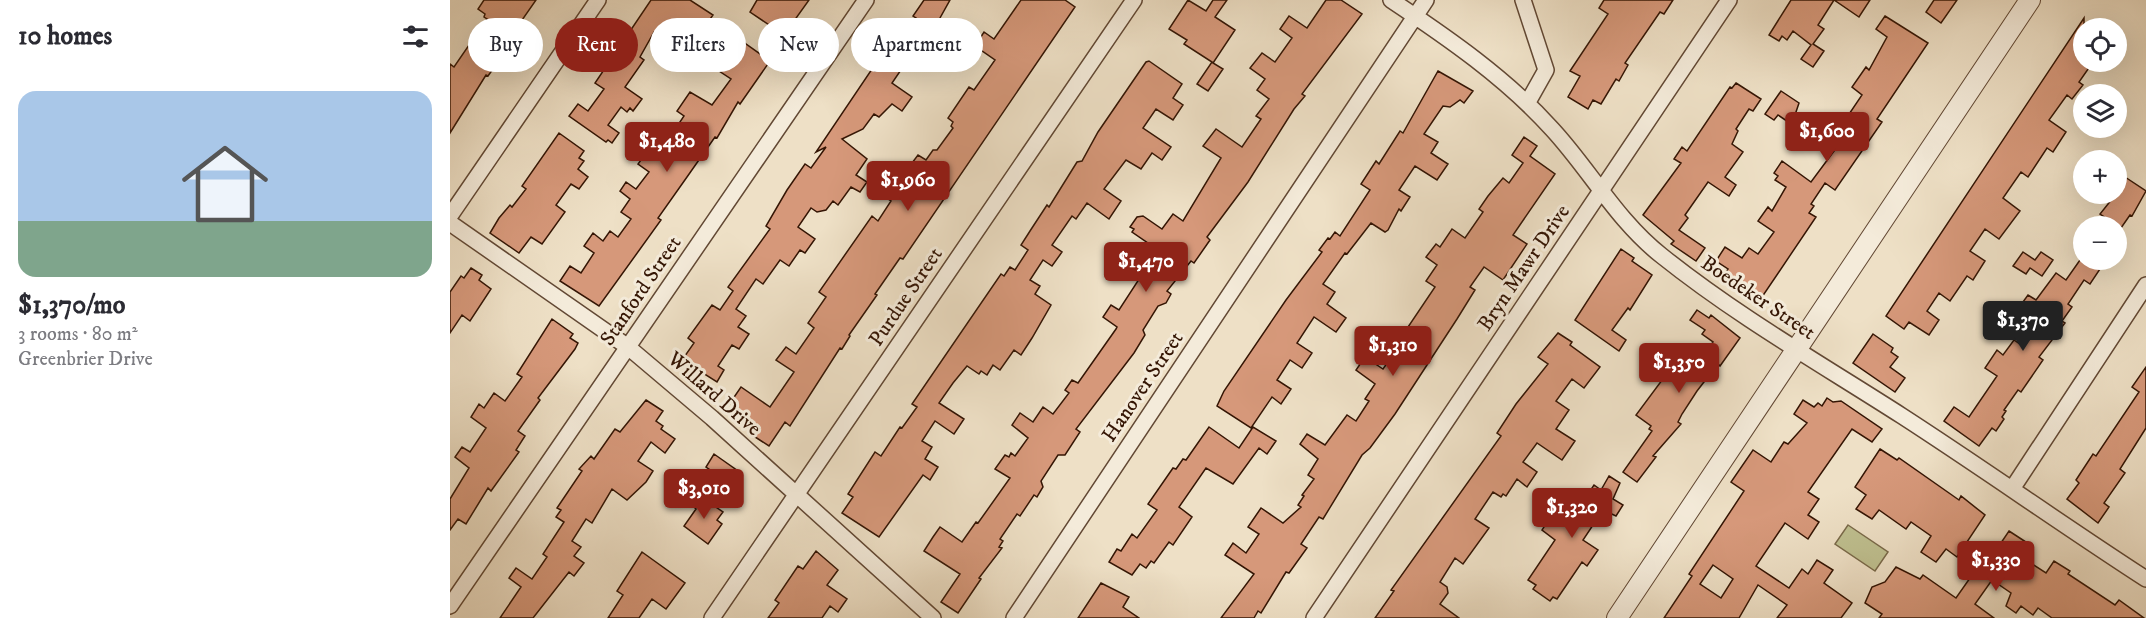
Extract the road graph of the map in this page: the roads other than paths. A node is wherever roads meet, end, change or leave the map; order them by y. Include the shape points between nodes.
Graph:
1 (598, 0) edge
2 (866, 0) edge
3 (1134, 0) edge
4 (1391, 0) edge
5 (1426, 0) edge
6 (1523, 0) edge
7 (1729, 0) edge
8 (2030, 0) edge
9 (1416, 16) junction
10 (1528, 102) junction
11 (1601, 191) junction
12 (450, 216) edge
13 (450, 223) edge
14 (2146, 285) edge
15 (628, 347) junction
16 (1797, 350) junction
17 (2012, 489) junction
18 (796, 495) junction
19 (2146, 579) edge
20 (450, 606) edge
21 (712, 618) edge
22 (933, 618) edge
23 (1014, 618) edge
24 (1314, 618) edge
25 (1617, 618) edge

1 - 12 street
2 - 15 street, Stanford Street
3 - 18 street, Purdue Street
4 - 9 street, Boedeker Street
5 - 9 street, Hanover Street
6 - 10 street via 1546,70
7 - 11 street, Bryn Mawr Drive
8 - 16 street
9 - 10 street, Boedeker Street
9 - 23 street, Hanover Street
10 - 11 street, Boedeker Street
11 - 16 street, Boedeker Street via 1660,255
11 - 24 street, Bryn Mawr Drive
13 - 15 street, Willard Drive
14 - 17 street
15 - 18 street, Willard Drive
15 - 20 street, Stanford Street
16 - 17 street, Boedeker Street
16 - 25 street
17 - 19 street, Boedeker Street
18 - 21 street, Purdue Street
18 - 22 street, Willard Drive

